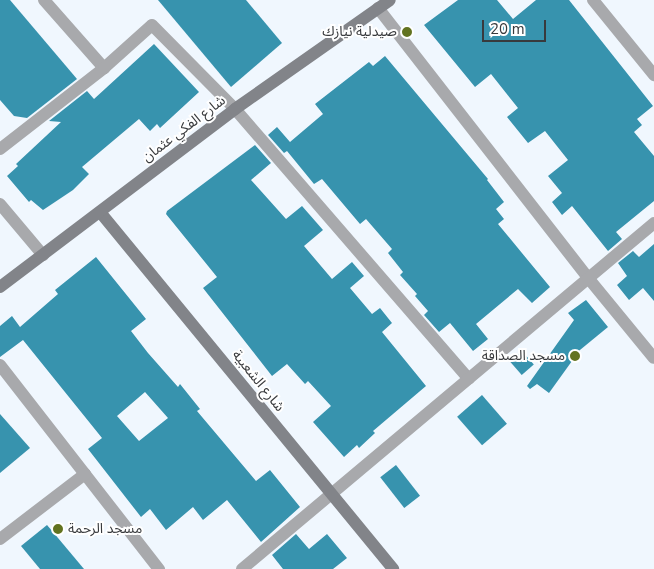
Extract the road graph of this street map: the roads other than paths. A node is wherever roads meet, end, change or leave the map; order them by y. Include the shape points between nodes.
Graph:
1 (44, 0) edge
2 (390, 0) edge
3 (593, 0) edge
4 (378, 8) junction
5 (104, 68) junction
6 (654, 75) edge
7 (235, 109) junction
8 (0, 149) edge
9 (0, 204) edge
10 (100, 212) junction
11 (654, 223) edge
12 (43, 255) junction
13 (589, 279) junction
14 (0, 288) edge
15 (654, 358) edge
16 (0, 365) edge
17 (469, 379) junction
18 (85, 474) junction
19 (331, 494) junction
20 (0, 539) edge
21 (159, 569) edge
22 (242, 569) edge
23 (393, 569) edge

1 - 5 street
2 - 4 street, شارع الفكي عثمان
3 - 6 street
4 - 7 street, شارع الفكي عثمان
4 - 13 street
5 - 7 street via 152,25
5 - 8 street
7 - 10 street, شارع الفكي عثمان
7 - 17 street
9 - 12 street
10 - 12 street, شارع الفكي عثمان
10 - 19 street, شارع الشعبية
11 - 13 street
12 - 14 street, شارع الفكي عثمان
13 - 15 street
13 - 17 street
16 - 18 street
17 - 19 street
18 - 20 street
18 - 21 street
19 - 22 street
19 - 23 street, شارع الشعبية

